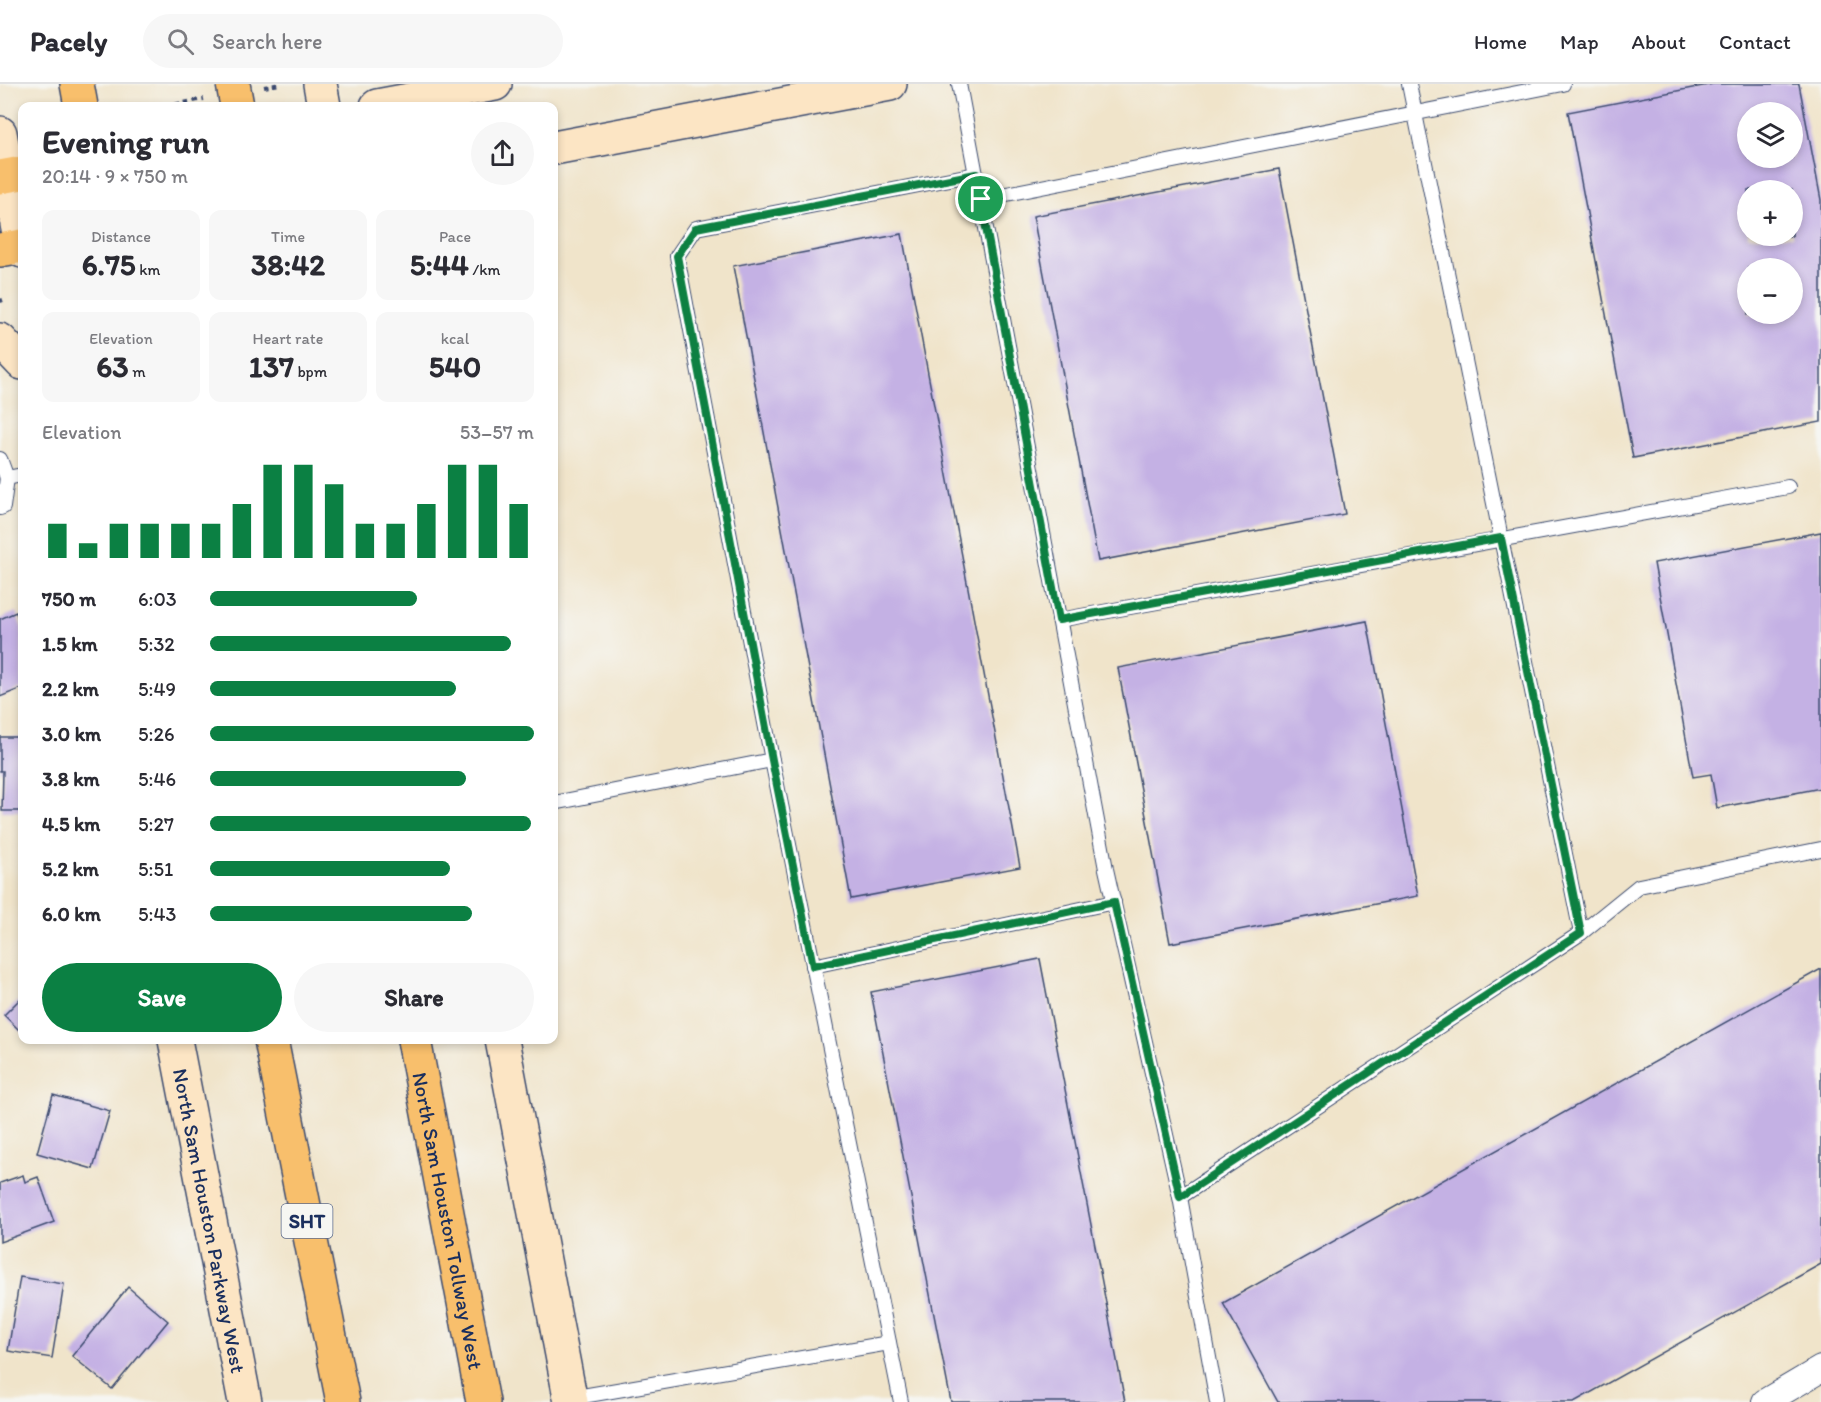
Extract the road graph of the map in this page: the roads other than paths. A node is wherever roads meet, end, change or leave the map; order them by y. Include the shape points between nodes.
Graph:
1 (77, 84) edge
2 (233, 84) edge
3 (320, 84) edge
4 (495, 84) edge
5 (890, 84) edge
6 (959, 84) edge
7 (1409, 84) edge
8 (1563, 84) edge
9 (80, 102) edge
10 (236, 102) edge
11 (323, 102) edge
12 (398, 102) edge
13 (1414, 112) junction
14 (0, 133) edge
15 (558, 147) edge
16 (976, 174) junction
17 (10, 175) edge
18 (981, 199) junction
19 (17, 248) edge
20 (0, 340) edge
21 (18, 359) edge
22 (0, 459) edge
23 (18, 476) edge
24 (7, 478) junction
25 (1788, 487) dead end
26 (0, 508) edge
27 (1501, 538) junction
28 (1059, 620) junction
29 (772, 760) junction
30 (558, 802) edge
31 (1821, 849) edge
32 (1114, 902) junction
33 (1581, 933) junction
34 (813, 966) junction
35 (176, 1044) edge
36 (272, 1044) edge
37 (415, 1044) edge
38 (503, 1044) edge
39 (1180, 1197) junction
40 (889, 1343) junction
41 (1821, 1370) edge
42 (571, 1400) edge
43 (245, 1402) edge
44 (343, 1402) edge
45 (483, 1402) edge
46 (901, 1402) edge
47 (1217, 1402) edge
48 (1765, 1402) edge

1 - 9 highway
2 - 10 highway, bridge
3 - 11 main road
4 - 12 main road
5 - 15 main road
6 - 16 lane
7 - 13 lane
8 - 13 lane
13 - 18 lane
13 - 27 lane
14 - 17 main road
16 - 18 lane
16 - 29 lane via 696,228 677,256
17 - 19 main road
18 - 28 lane
20 - 21 main road
22 - 24 lane
23 - 24 lane
24 - 26 lane
25 - 27 lane
27 - 28 lane
27 - 33 lane
28 - 32 lane
29 - 30 lane
29 - 34 lane
31 - 33 lane via 1639,886
32 - 34 lane
32 - 39 lane
33 - 39 lane
34 - 40 lane
35 - 43 main road, North Sam Houston Parkway West
36 - 44 highway, SHT
37 - 45 highway, North Sam Houston Tollway West
38 - 42 main road
39 - 47 lane
40 - 42 lane
40 - 46 lane
41 - 48 street

